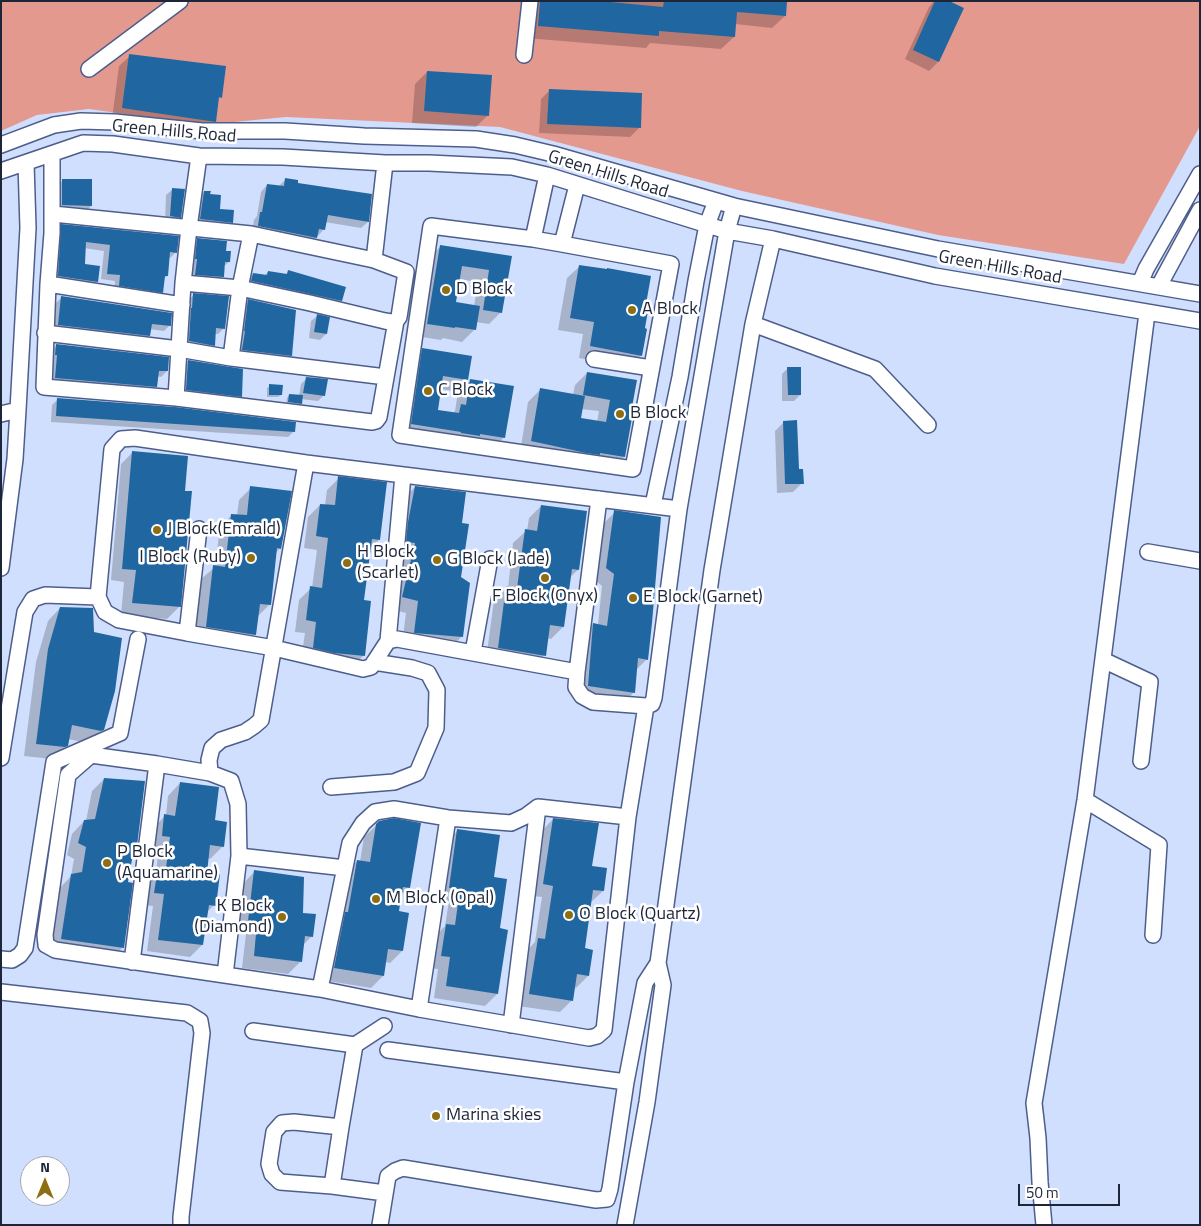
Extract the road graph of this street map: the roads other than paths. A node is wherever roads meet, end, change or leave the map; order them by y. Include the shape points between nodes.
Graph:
1 (180, 1) edge
2 (530, 1) edge
3 (524, 55) dead end
4 (89, 69) dead end
5 (1, 145) edge
6 (52, 154) junction
7 (199, 156) junction
8 (26, 162) junction
9 (385, 163) junction
10 (1, 171) edge
11 (1200, 174) edge
12 (547, 175) junction
13 (577, 185) junction
14 (716, 201) junction
15 (734, 206) junction
16 (1200, 210) edge
17 (53, 214) junction
18 (707, 225) junction
19 (189, 228) junction
20 (727, 231) junction
21 (251, 234) junction
22 (533, 239) junction
23 (773, 239) junction
24 (562, 244) junction
25 (374, 260) junction
26 (183, 283) junction
27 (1140, 283) junction
28 (48, 284) junction
29 (1159, 286) junction
30 (240, 288) junction
31 (1200, 294) edge
32 (182, 305) junction
33 (1147, 313) junction
34 (396, 320) junction
35 (1200, 321) edge
36 (753, 324) junction
37 (45, 333) junction
38 (179, 350) junction
39 (231, 358) junction
40 (594, 360) dead end
41 (651, 368) junction
42 (386, 376) junction
43 (680, 377) junction
44 (702, 380) junction
45 (176, 398) junction
46 (18, 410) junction
47 (1, 414) edge
48 (928, 425) dead end
49 (306, 463) junction
50 (402, 475) junction
51 (599, 499) junction
52 (653, 505) junction
53 (679, 509) junction
54 (199, 529) dead end
55 (1148, 552) dead end
56 (490, 559) dead end
57 (1200, 561) edge
58 (1, 568) edge
59 (98, 597) junction
60 (187, 633) junction
61 (138, 639) dead end
62 (388, 641) junction
63 (274, 648) junction
64 (473, 652) junction
65 (1103, 660) junction
66 (374, 662) junction
67 (577, 672) junction
68 (646, 706) junction
69 (1, 758) edge
70 (1141, 761) dead end
71 (156, 764) junction
72 (210, 773) junction
73 (331, 788) dead end
74 (1085, 800) junction
75 (538, 807) junction
76 (628, 817) junction
77 (448, 818) junction
78 (239, 856) junction
79 (345, 868) junction
80 (1153, 935) dead end
81 (1, 959) edge
82 (132, 962) junction
83 (658, 963) junction
84 (225, 975) junction
85 (320, 989) junction
86 (1, 992) edge
87 (419, 1008) junction
88 (511, 1025) junction
89 (384, 1026) dead end
90 (253, 1031) dead end
91 (355, 1045) junction
92 (388, 1050) dead end
93 (626, 1082) junction
94 (341, 1127) junction
95 (332, 1186) junction
96 (386, 1193) junction
97 (181, 1225) edge
98 (380, 1225) edge
99 (625, 1225) edge
100 (1044, 1225) edge

1 - 4 street
2 - 3 street
5 - 14 street, Green Hills Road via 54,125 81,121 202,131 476,139 553,154
6 - 7 street, Green Hills Road via 83,143
6 - 8 street, Green Hills Road
6 - 17 street
7 - 9 street, Green Hills Road
7 - 19 street
8 - 10 street, Green Hills Road
8 - 46 street via 28,228
9 - 12 street, Green Hills Road via 504,166
9 - 25 street
11 - 27 street
12 - 13 street, Green Hills Road
12 - 22 street
13 - 18 street, Green Hills Road
13 - 24 street
14 - 15 street, Green Hills Road
14 - 18 street
15 - 20 street
15 - 27 street, Green Hills Road via 938,249
16 - 29 street
17 - 19 street
17 - 28 street
18 - 20 street, Green Hills Road
18 - 43 street
19 - 21 street
19 - 26 street
20 - 23 street, Green Hills Road
20 - 44 street
21 - 25 street
21 - 30 street
22 - 24 street
22 - 41 street via 431,226 400,435 633,469
23 - 33 street, Green Hills Road via 935,276
23 - 36 street
24 - 41 street via 671,264
25 - 34 street via 406,272
26 - 30 street
26 - 32 street
27 - 29 street, Green Hills Road
28 - 32 street
28 - 37 street
29 - 31 street, Green Hills Road
30 - 34 street via 385,321
30 - 39 street
32 - 38 street
33 - 35 street, Green Hills Road
33 - 65 street
34 - 42 street
36 - 48 street via 875,370
36 - 83 street via 712,570
37 - 38 street
37 - 45 street via 44,387
38 - 39 street
38 - 45 street
39 - 42 street
40 - 41 street
42 - 45 street via 379,417 372,422
43 - 44 street
43 - 52 street
44 - 53 street
46 - 47 street
46 - 58 street
49 - 50 street
49 - 59 street via 135,438 121,439 112,449
49 - 63 street
50 - 51 street
50 - 62 street
51 - 52 street
51 - 67 street
52 - 53 street
53 - 68 street via 654,698 652,704
54 - 60 street
55 - 57 street
56 - 64 street
59 - 60 street via 105,612 119,620
59 - 69 street via 45,595 33,599 25,612
60 - 63 street
61 - 81 street via 120,733 54,762 25,948 12,960
62 - 64 street via 397,639
62 - 66 street
63 - 66 street via 363,669 371,667
63 - 72 street via 260,720 245,732 221,740 212,748 208,760
64 - 67 street
65 - 70 street via 1150,682
65 - 74 street
66 - 73 street via 428,673 437,690 436,728 416,773 394,782
67 - 68 street via 576,687 582,696 593,702
68 - 76 street
71 - 72 street
71 - 82 street
71 - 82 street via 91,755 68,775 45,935 46,946 55,950
72 - 78 street via 231,781 238,804
74 - 80 street via 1159,845
74 - 100 street via 1034,1103
75 - 76 street
75 - 77 street via 511,823
75 - 88 street
76 - 88 street via 604,1030 589,1038
77 - 79 street via 394,809 375,812 363,822 350,843
77 - 87 street
78 - 79 street
78 - 84 street
79 - 85 street
82 - 84 street
83 - 93 street via 646,983
83 - 99 street via 663,985
84 - 85 street
85 - 87 street
86 - 97 street via 187,1013 200,1021 202,1033
87 - 88 street
89 - 91 street
90 - 91 street
91 - 94 street
92 - 93 street
93 - 96 street via 607,1199 596,1200 403,1168 388,1176
94 - 95 street
94 - 95 street via 294,1122 282,1124 274,1132 271,1151 272,1174 280,1182
95 - 96 street
96 - 98 street

